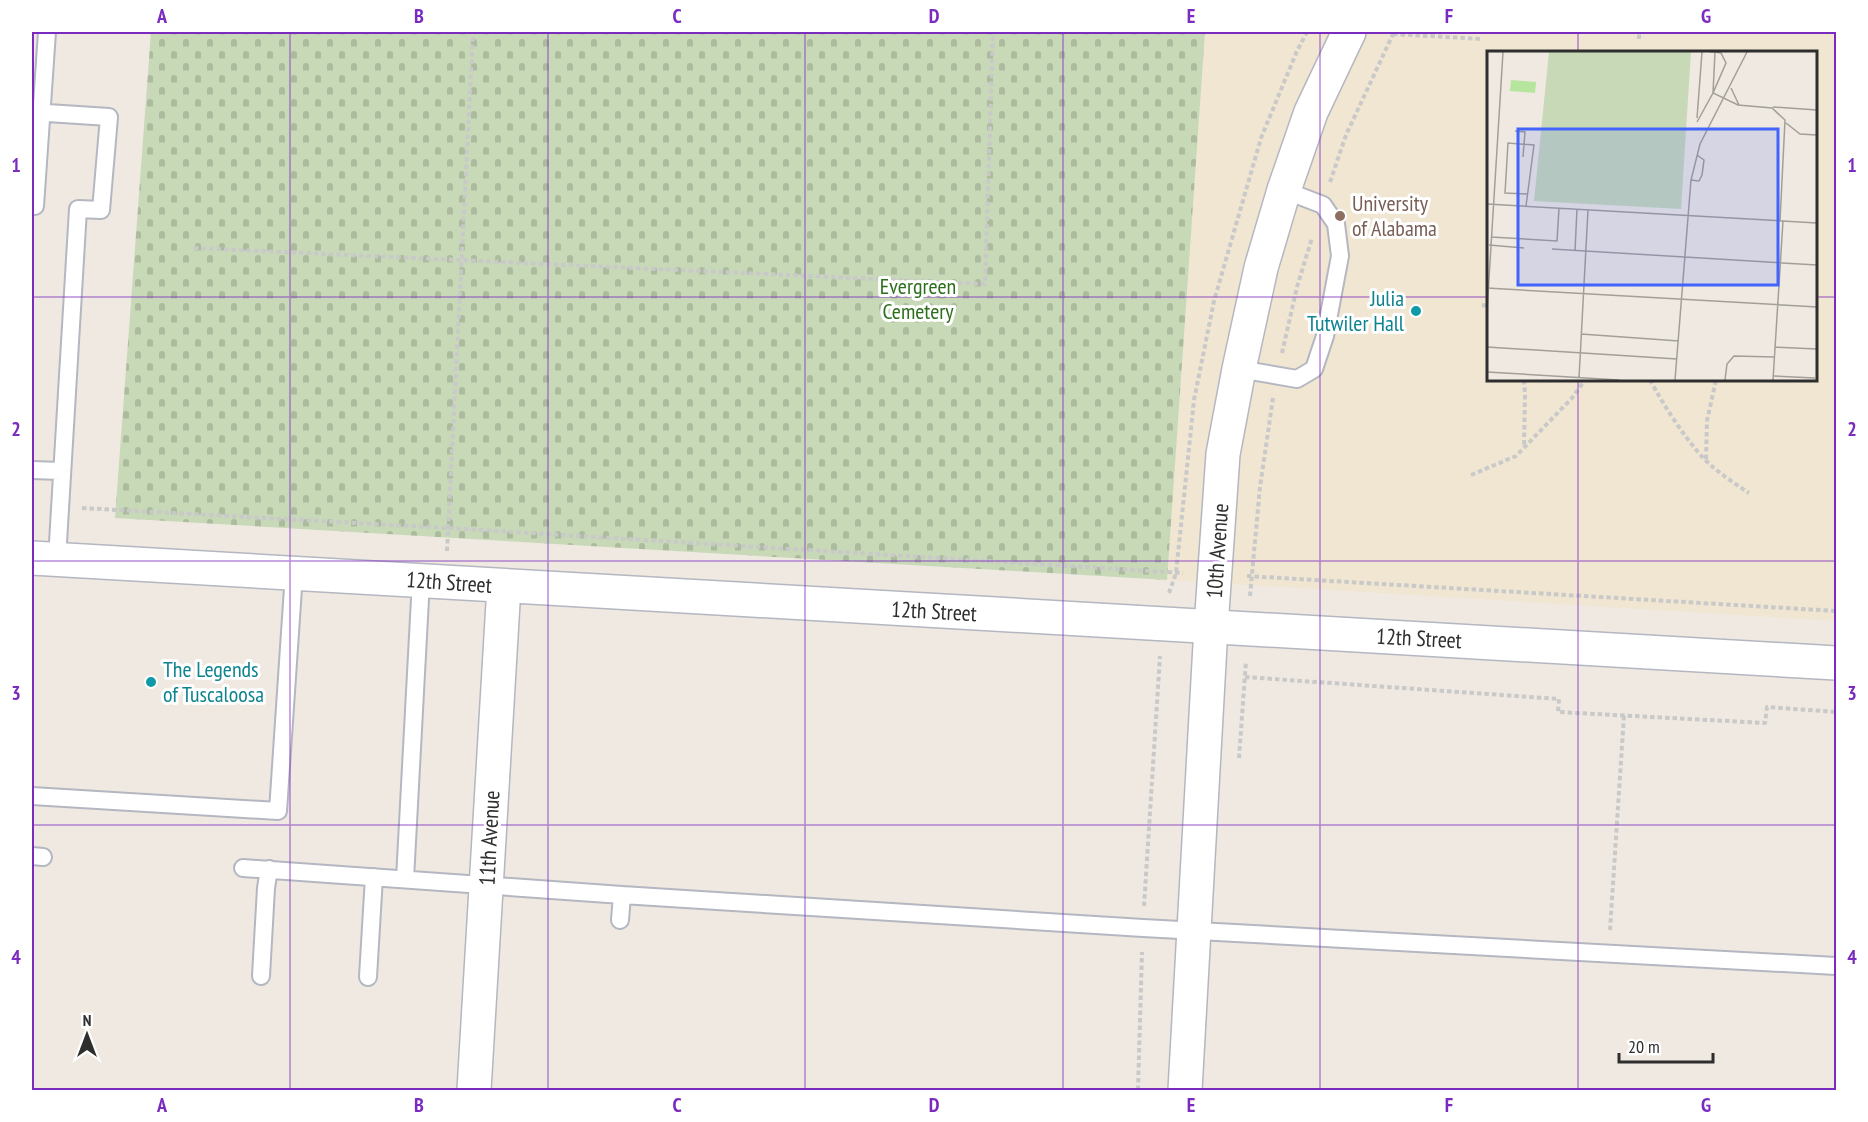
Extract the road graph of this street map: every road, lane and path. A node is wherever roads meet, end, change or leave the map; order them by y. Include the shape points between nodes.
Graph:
1 (47, 32) edge
2 (473, 32) edge
3 (993, 32) edge
4 (1349, 32) edge
5 (1639, 32) edge
6 (1393, 33) edge
7 (1438, 34) edge
8 (1482, 39) dead end
9 (1639, 39) dead end
10 (36, 113) edge
11 (1284, 190) junction
12 (1323, 205) junction
13 (35, 206) dead end
14 (194, 248) dead end
15 (461, 261) junction
16 (1482, 305) dead end
17 (1487, 306) edge
18 (1239, 369) junction
19 (1277, 376) junction
20 (1524, 381) edge
21 (1584, 381) edge
22 (1651, 381) edge
23 (1716, 381) edge
24 (1524, 447) junction
25 (1706, 459) junction
26 (32, 470) edge
27 (61, 471) junction
28 (1471, 475) dead end
29 (1749, 493) dead end
30 (59, 507) junction
31 (448, 528) junction
32 (44, 559) edge
33 (294, 573) junction
34 (1215, 575) junction
35 (1253, 576) junction
36 (434, 581) junction
37 (1172, 584) dead end
38 (504, 586) junction
39 (1836, 611) edge
40 (1161, 624) junction
41 (1211, 627) junction
42 (1248, 628) junction
43 (1836, 663) edge
44 (1245, 677) junction
45 (1836, 712) edge
46 (1623, 715) junction
47 (1239, 758) dead end
48 (32, 796) edge
49 (243, 868) dead end
50 (269, 869) junction
51 (374, 877) junction
52 (405, 879) junction
53 (486, 885) junction
54 (622, 895) junction
55 (620, 920) dead end
56 (1143, 928) junction
57 (1194, 930) junction
58 (1609, 954) junction
59 (1836, 966) edge
60 (261, 976) dead end
61 (368, 977) dead end
62 (474, 1090) edge
63 (1138, 1090) edge
64 (1185, 1090) edge

1 - 10 lane
2 - 15 path
3 - 15 path via 985,284
4 - 11 street, 10th Avenue via 1311,112
5 - 9 path
6 - 7 path
6 - 12 path via 1346,135
7 - 8 path
10 - 13 lane
10 - 27 lane via 109,117 101,210 78,209
11 - 12 lane
11 - 18 street, 10th Avenue
12 - 19 path via 1296,287
12 - 19 lane via 1336,224 1340,256 1325,336 1314,369 1297,379
14 - 15 path
15 - 31 path
16 - 17 path
18 - 19 lane
18 - 34 street, 10th Avenue via 1223,454
19 - 35 path via 1260,487
20 - 24 path
21 - 24 path
22 - 25 path
23 - 25 path via 1707,421
24 - 28 path via 1516,456
25 - 29 path
26 - 27 lane
27 - 30 lane
30 - 31 path
30 - 32 lane
31 - 34 path
31 - 36 path
32 - 33 street, 12th Street
33 - 36 street, 12th Street
33 - 48 lane via 278,811
34 - 35 path
34 - 41 street, 10th Avenue
35 - 39 path
35 - 42 path
36 - 38 street, 12th Street
36 - 52 lane
37 - 40 path
38 - 40 street, 12th Street
38 - 53 street, 11th Avenue
40 - 41 street, 12th Street
40 - 56 path
41 - 42 street, 12th Street
41 - 57 street, 10th Avenue
42 - 43 street, 12th Street
42 - 44 path
44 - 46 path via 1559,699 1558,712
44 - 47 path
45 - 46 path via 1767,707 1765,723
46 - 58 path
49 - 50 lane
50 - 51 lane
50 - 60 lane
51 - 52 lane
51 - 61 lane
52 - 53 lane
53 - 54 lane
53 - 62 street, 11th Avenue
54 - 55 lane
54 - 56 lane
56 - 57 lane
56 - 63 path
57 - 58 lane
57 - 64 street, 10th Avenue
58 - 59 lane

